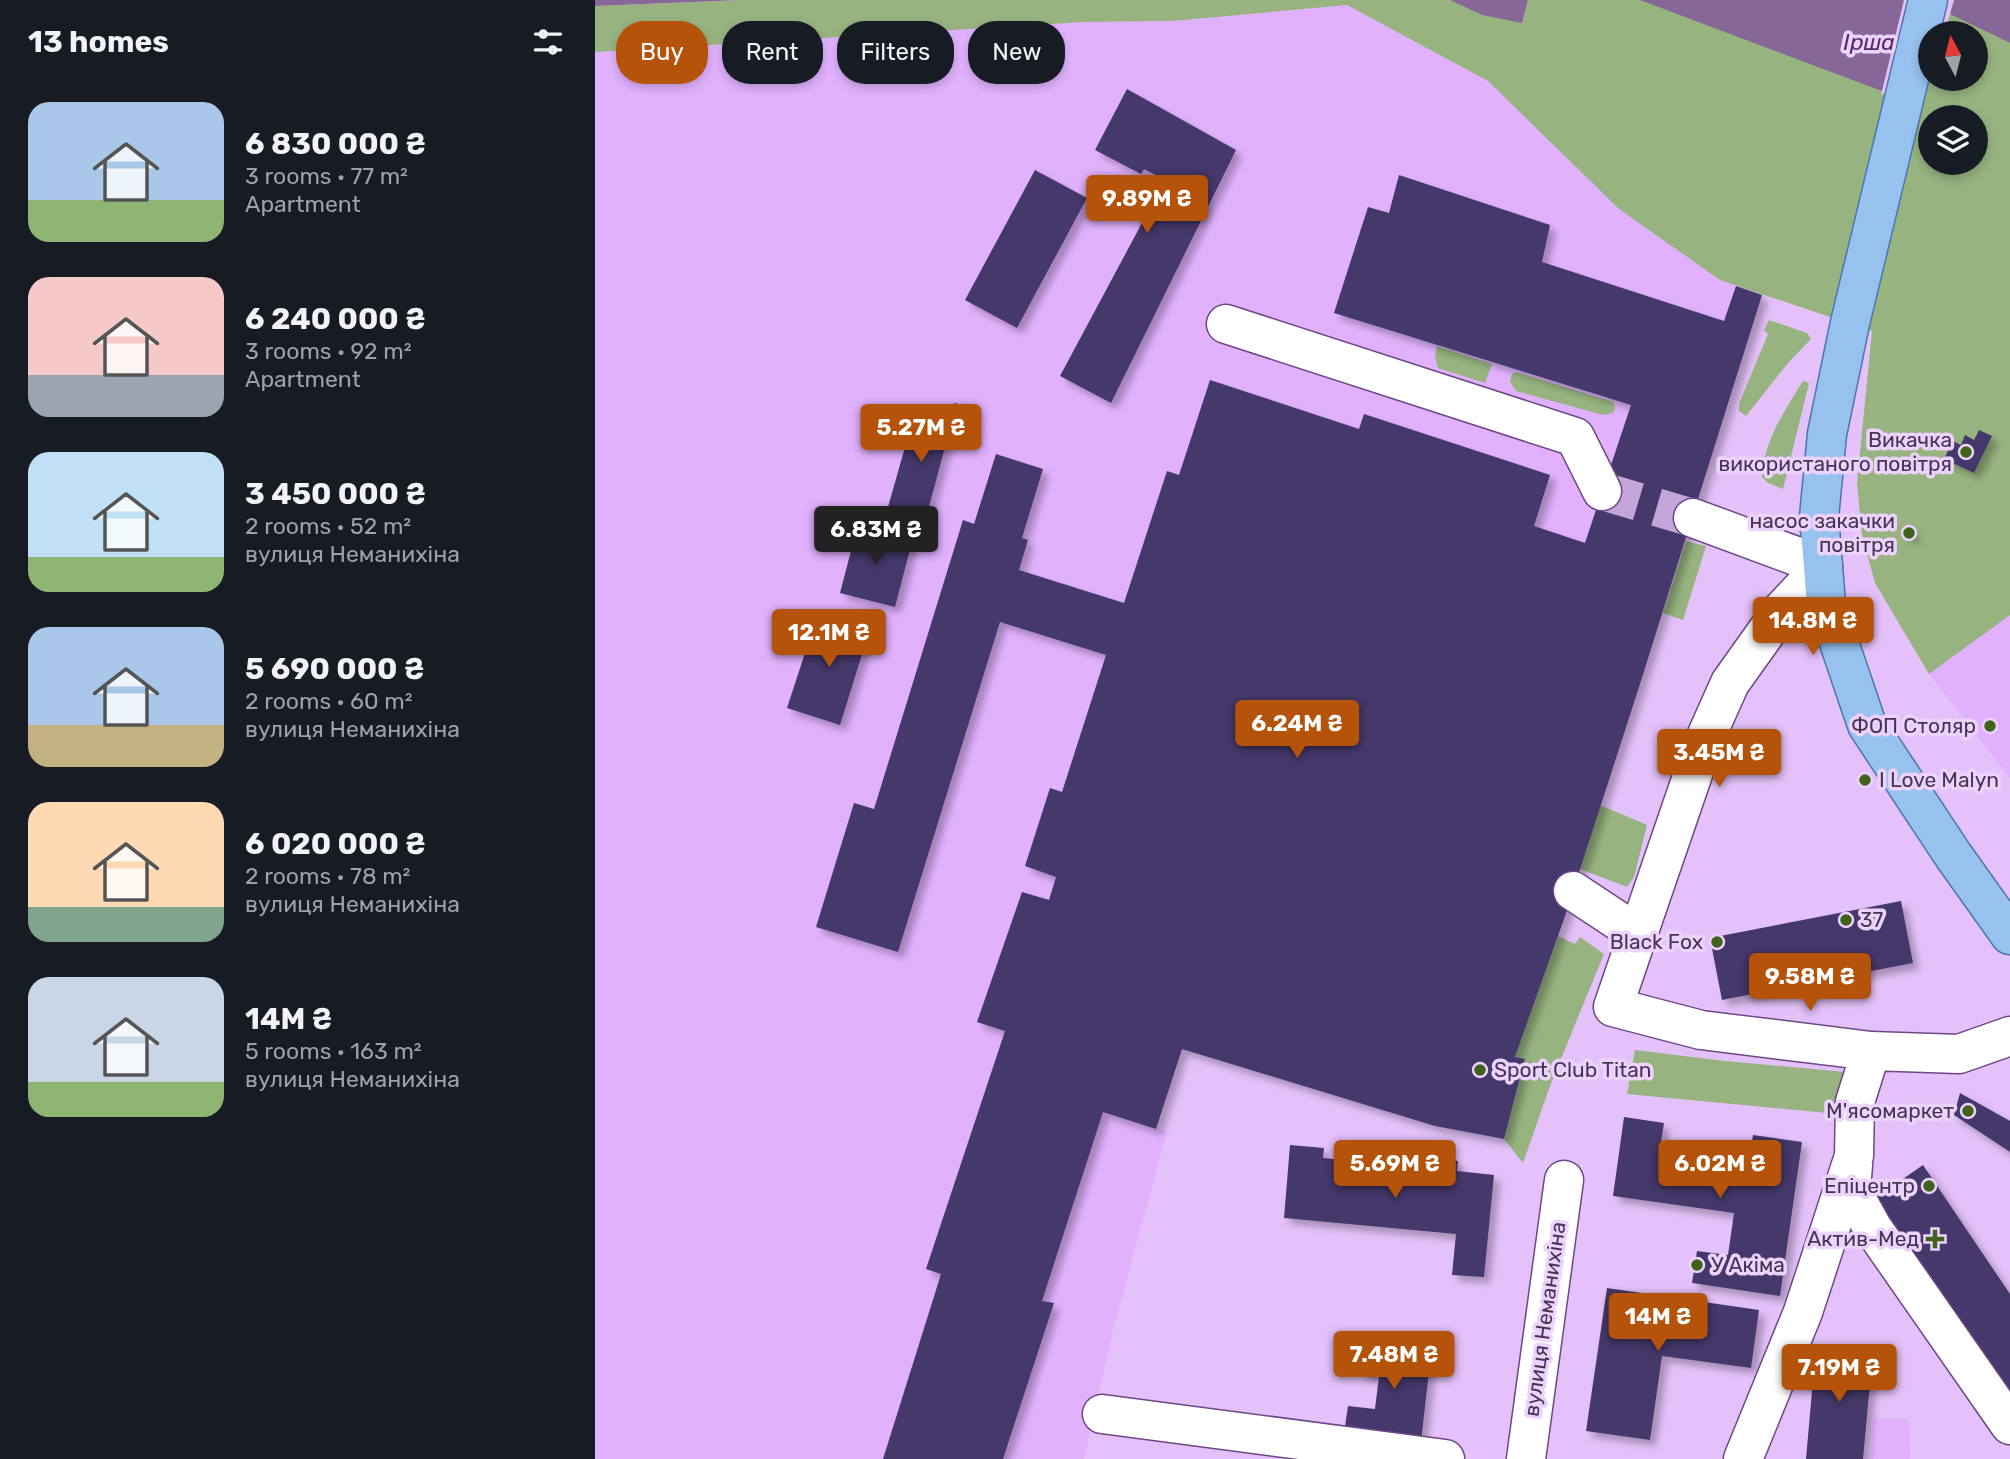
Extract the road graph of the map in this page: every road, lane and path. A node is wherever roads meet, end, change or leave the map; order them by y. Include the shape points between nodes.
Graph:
1 (1928, 0) edge
2 (1226, 324) dead end
3 (1602, 491) dead end
4 (1693, 518) tunnel mouth
5 (1823, 566) junction
6 (1573, 891) dead end
7 (1638, 934) junction
8 (2010, 935) edge
9 (1664, 990) dead end
10 (1613, 1007) junction
11 (2010, 1036) edge
12 (1871, 1051) junction
13 (1854, 1156) junction
14 (1563, 1180) dead end
15 (1103, 1414) dead end
16 (2010, 1425) edge
17 (1445, 1459) edge
18 (1526, 1459) edge
19 (1743, 1459) edge

1 - 5 main road via 1827,434 1819,517
2 - 3 street via 1575,438
4 - 5 street
5 - 7 street via 1782,610 1730,683 1705,739
5 - 8 main road via 1826,604 1867,725
6 - 7 street
7 - 10 street
9 - 10 street
10 - 12 street via 1701,1030
11 - 12 street via 1959,1054
12 - 13 street via 1855,1102
13 - 16 street via 1851,1189 1872,1227
13 - 19 street via 1803,1312
14 - 18 street, вулиця Неманихіна
15 - 17 street

